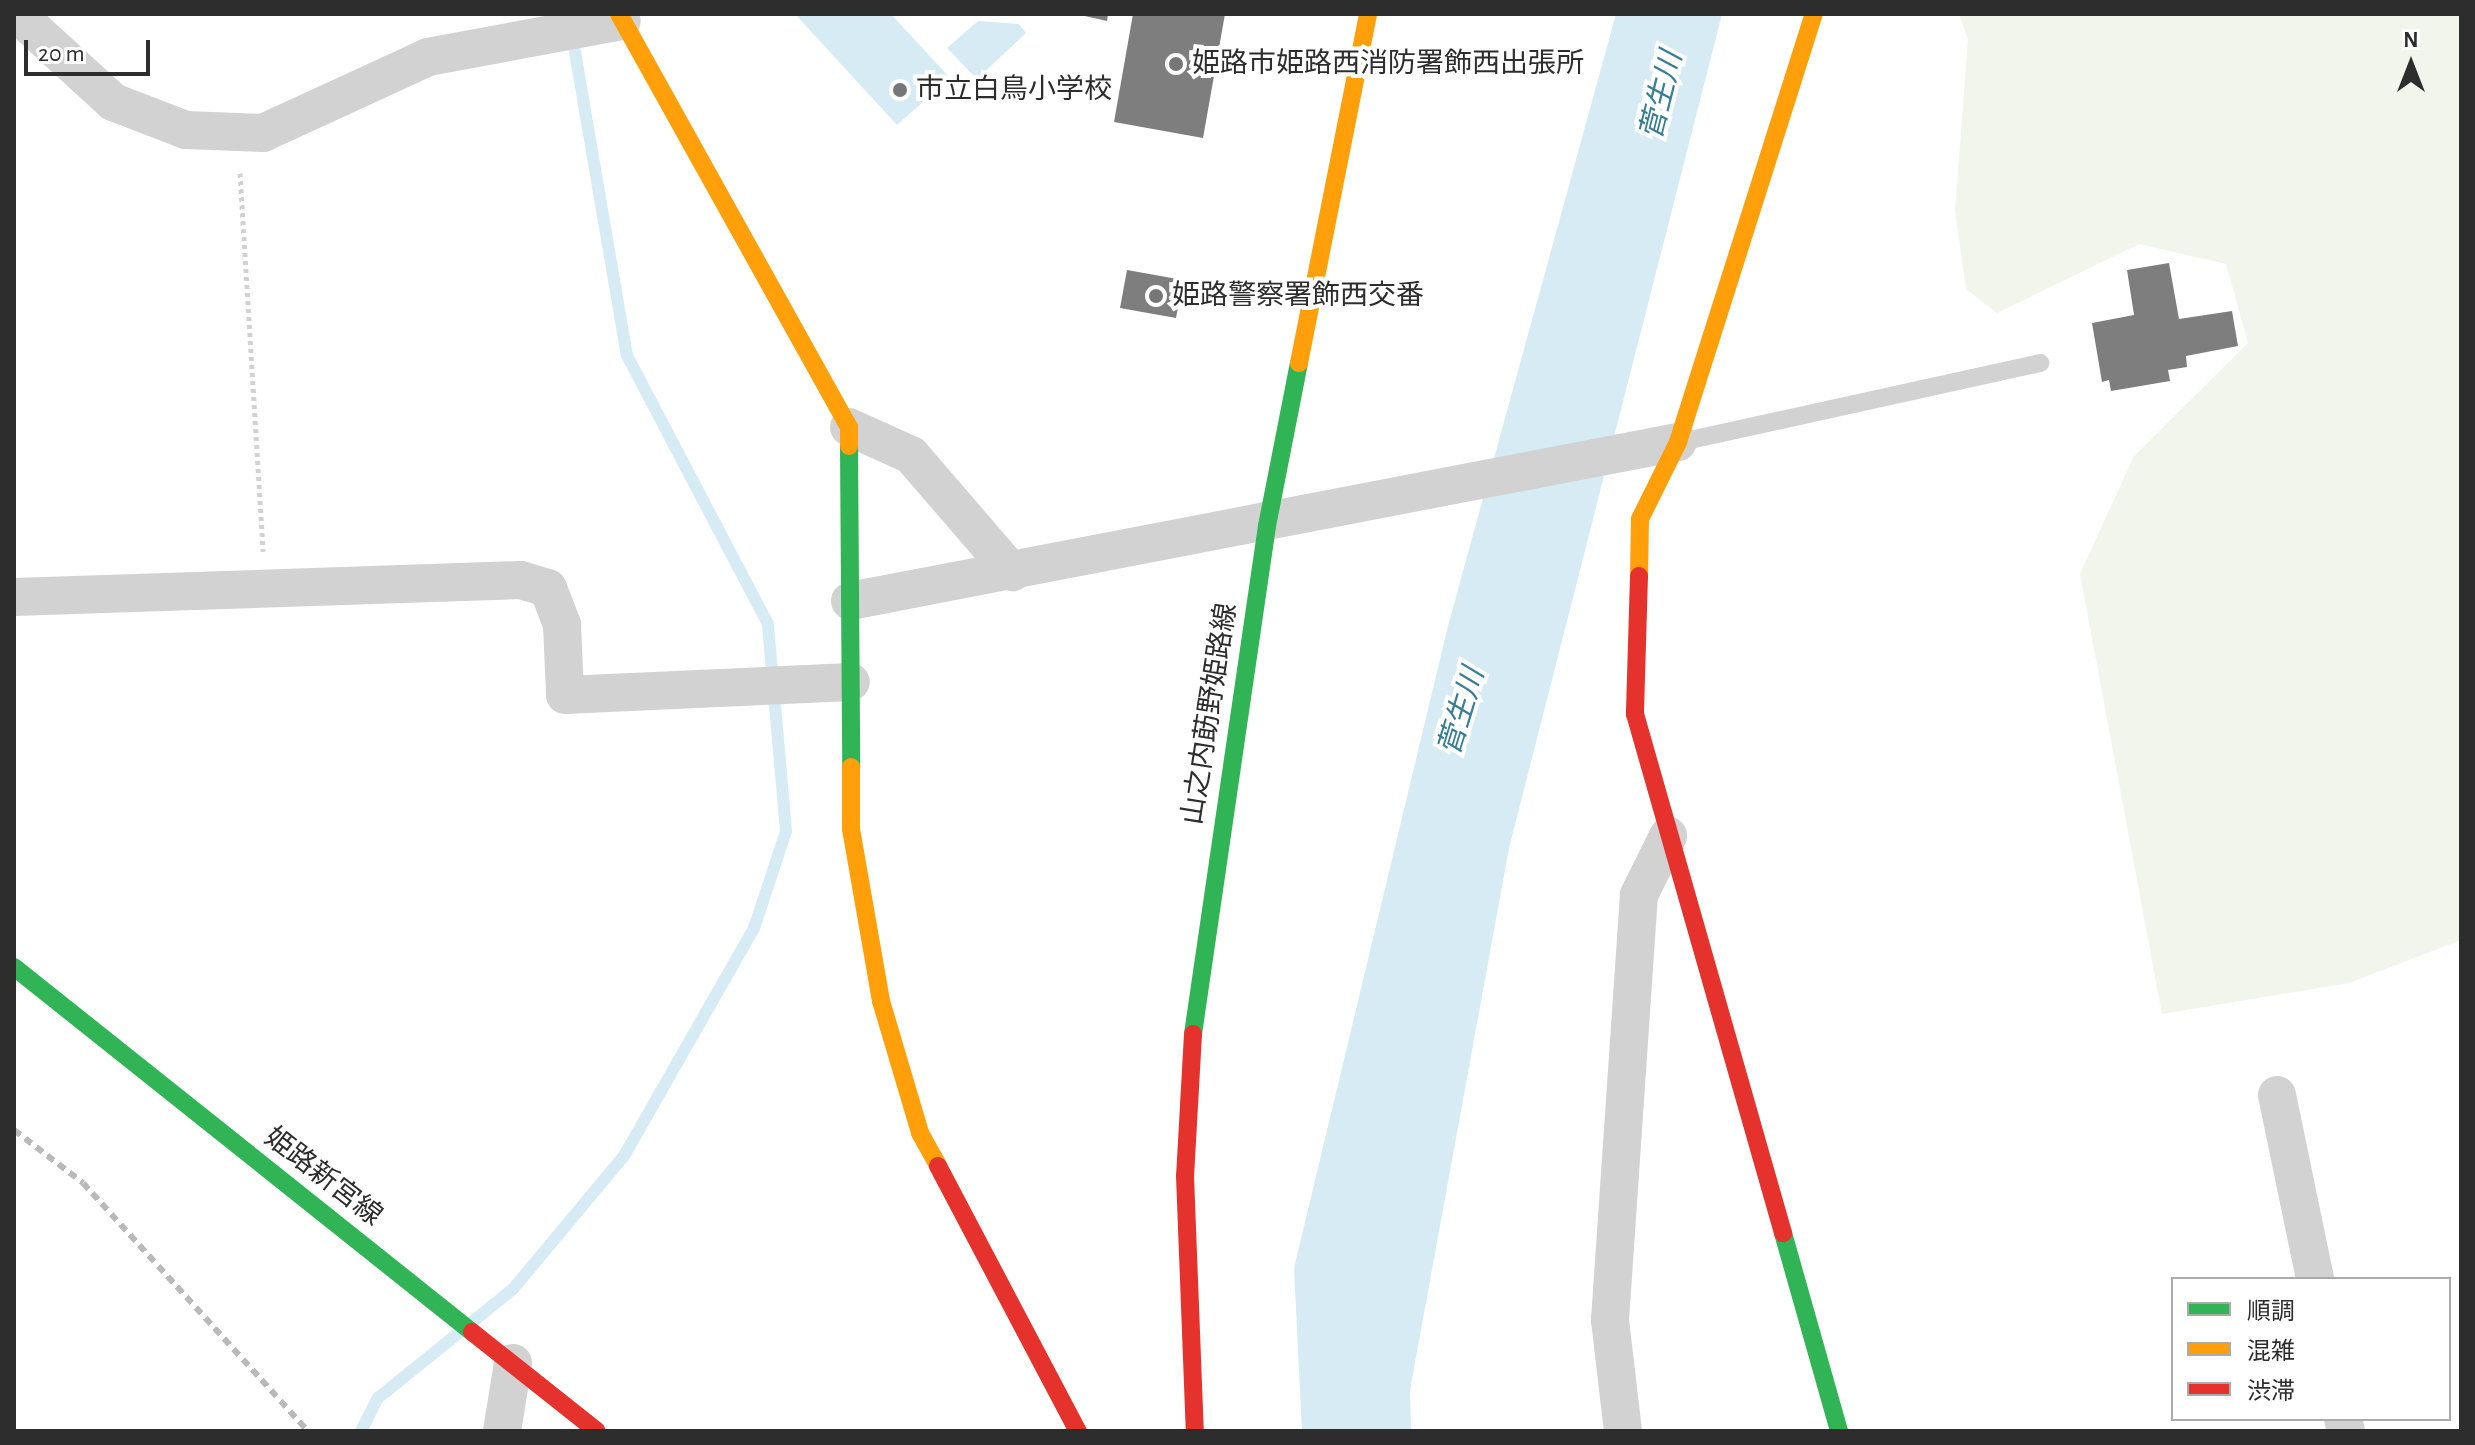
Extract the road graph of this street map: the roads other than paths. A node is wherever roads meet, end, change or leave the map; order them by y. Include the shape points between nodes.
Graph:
1 (17, 14) edge
2 (1368, 14) edge
3 (1814, 14) edge
4 (621, 18) edge
5 (2040, 363) dead end
6 (849, 427) junction
7 (1660, 444) junction
8 (1281, 523) junction
9 (1012, 572) junction
10 (14, 597) edge
11 (850, 601) junction
12 (851, 682) junction
13 (1668, 836) junction
14 (14, 967) edge
15 (2277, 1095) dead end
16 (2315, 1277) edge
17 (513, 1363) junction
18 (502, 1431) edge
19 (597, 1431) edge
20 (1078, 1431) edge
21 (1195, 1431) edge
22 (1623, 1431) edge
23 (1839, 1431) edge

1 - 4 street via 113,102 186,130 238,133 263,133 428,57
2 - 8 street, 山之内莇野姫路線
3 - 7 street
4 - 6 street
5 - 7 lane
6 - 9 street via 911,455
6 - 11 street
7 - 8 street
7 - 13 street via 1640,519 1635,714
8 - 9 street
8 - 21 street, 山之内莇野姫路線 via 1194,1011 1185,1176
9 - 11 street
10 - 12 street via 521,580 548,588 562,625 565,695
11 - 12 street
12 - 20 street via 851,829 881,1001 920,1133
13 - 22 street via 1639,895 1610,1320
13 - 23 street
14 - 17 street, 姫路新宮線
15 - 16 street
17 - 18 street
17 - 19 street, 姫路新宮線

